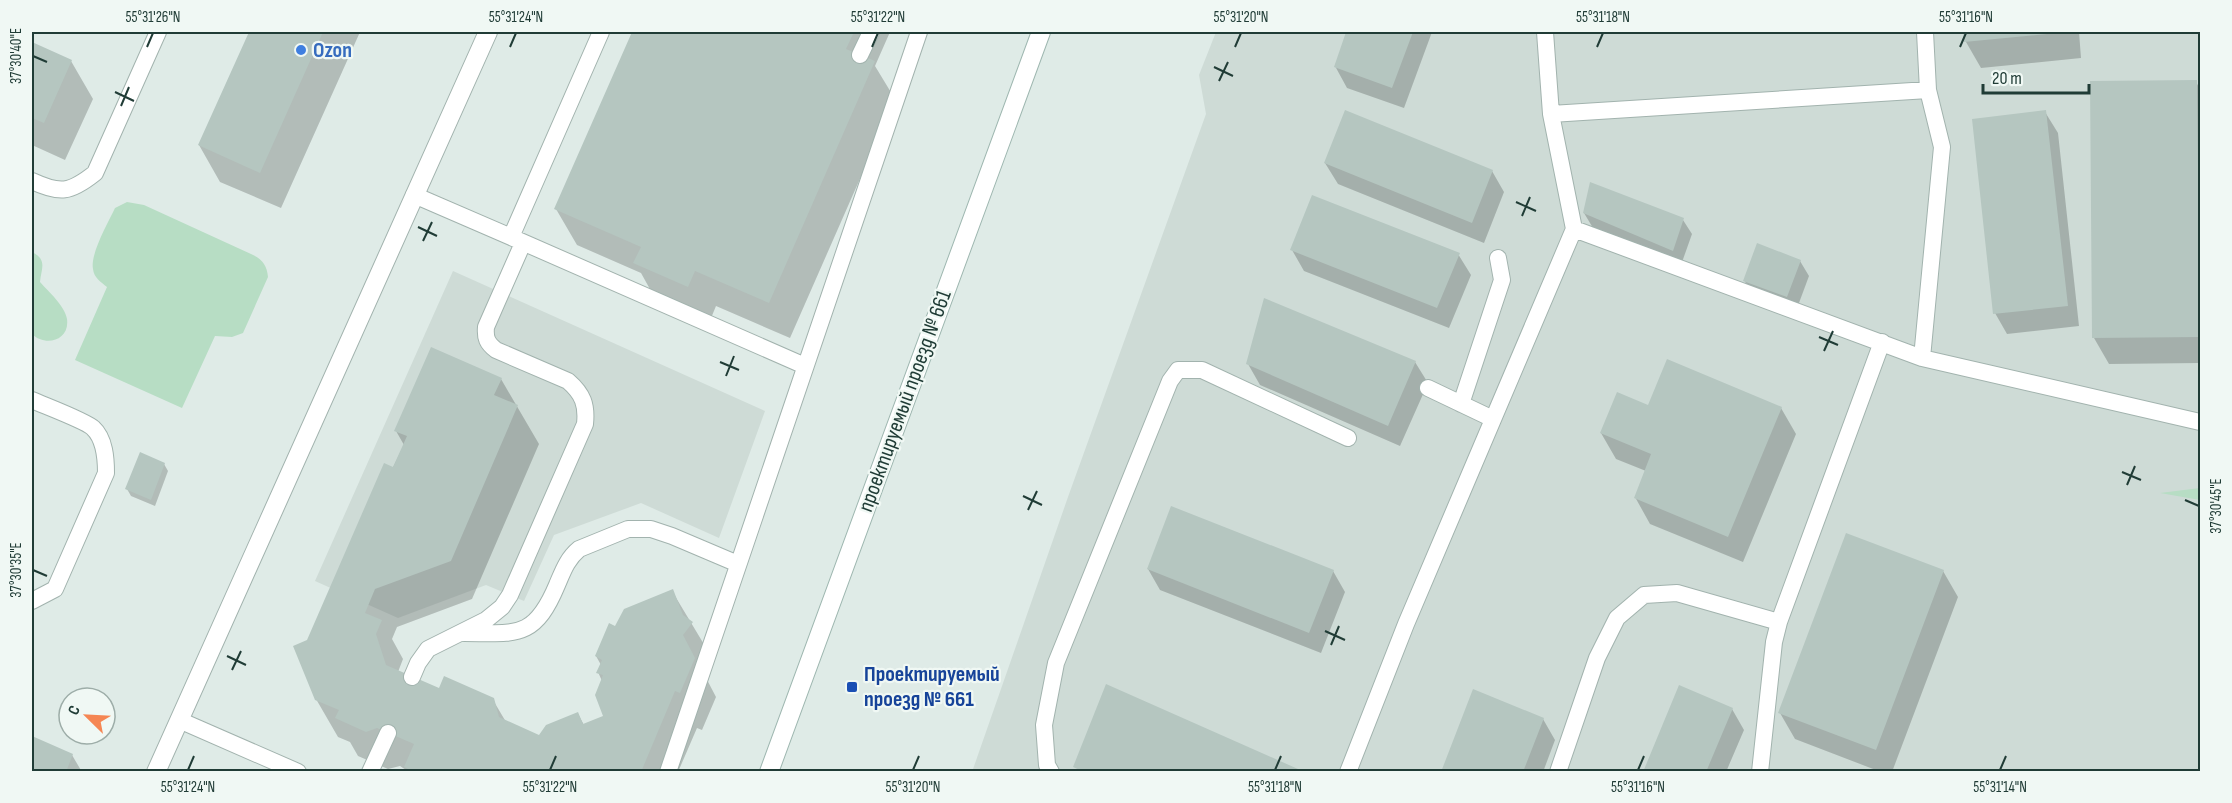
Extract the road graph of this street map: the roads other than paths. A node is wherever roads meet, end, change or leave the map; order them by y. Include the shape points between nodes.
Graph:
1 (158, 32) edge
2 (488, 32) edge
3 (601, 32) edge
4 (871, 32) edge
5 (919, 32) edge
6 (1041, 32) edge
7 (1545, 32) edge
8 (1925, 32) edge
9 (860, 55) dead end
10 (1928, 90) junction
11 (1551, 114) junction
12 (32, 181) edge
13 (414, 195) junction
14 (1574, 229) junction
15 (517, 240) junction
16 (1498, 258) dead end
17 (1882, 342) junction
18 (1922, 358) junction
19 (806, 366) junction
20 (1428, 388) dead end
21 (32, 400) edge
22 (1461, 404) junction
23 (1493, 419) junction
24 (2200, 422) edge
25 (1348, 438) dead end
26 (738, 564) junction
27 (32, 601) edge
28 (1779, 622) junction
29 (457, 633) junction
30 (412, 677) dead end
31 (179, 720) junction
32 (388, 733) dead end
33 (156, 771) edge
34 (298, 771) edge
35 (370, 771) edge
36 (668, 771) edge
37 (769, 771) edge
38 (1051, 771) edge
39 (1348, 771) edge
40 (1558, 771) edge
41 (1760, 771) edge

1 - 12 lane via 94,173 78,187 60,190
2 - 13 street
3 - 15 lane
4 - 9 lane
5 - 19 lane
6 - 37 street, проектируемый проезд № 661
7 - 11 lane
8 - 10 lane
10 - 11 lane
10 - 18 lane via 1942,147
11 - 14 lane
13 - 15 lane
13 - 31 street
14 - 17 lane
14 - 23 lane
15 - 19 lane
15 - 29 lane via 485,336 496,350 568,381 583,398 585,424 510,595 494,614
16 - 22 lane via 1502,280
17 - 18 lane
17 - 28 lane
18 - 24 lane
19 - 26 lane
20 - 22 lane
21 - 27 lane via 93,427 106,458 106,473 55,589
22 - 23 lane
23 - 39 lane
25 - 38 lane via 1202,370 1178,370 1165,391 1056,663 1044,725 1047,765
26 - 29 lane via 661,531 628,529 579,549 567,562 548,608 527,628 512,633
26 - 36 lane
28 - 40 lane via 1677,593 1644,595 1617,618 1597,658
28 - 41 lane
29 - 30 lane via 428,649
31 - 33 street
31 - 34 lane
32 - 35 lane

